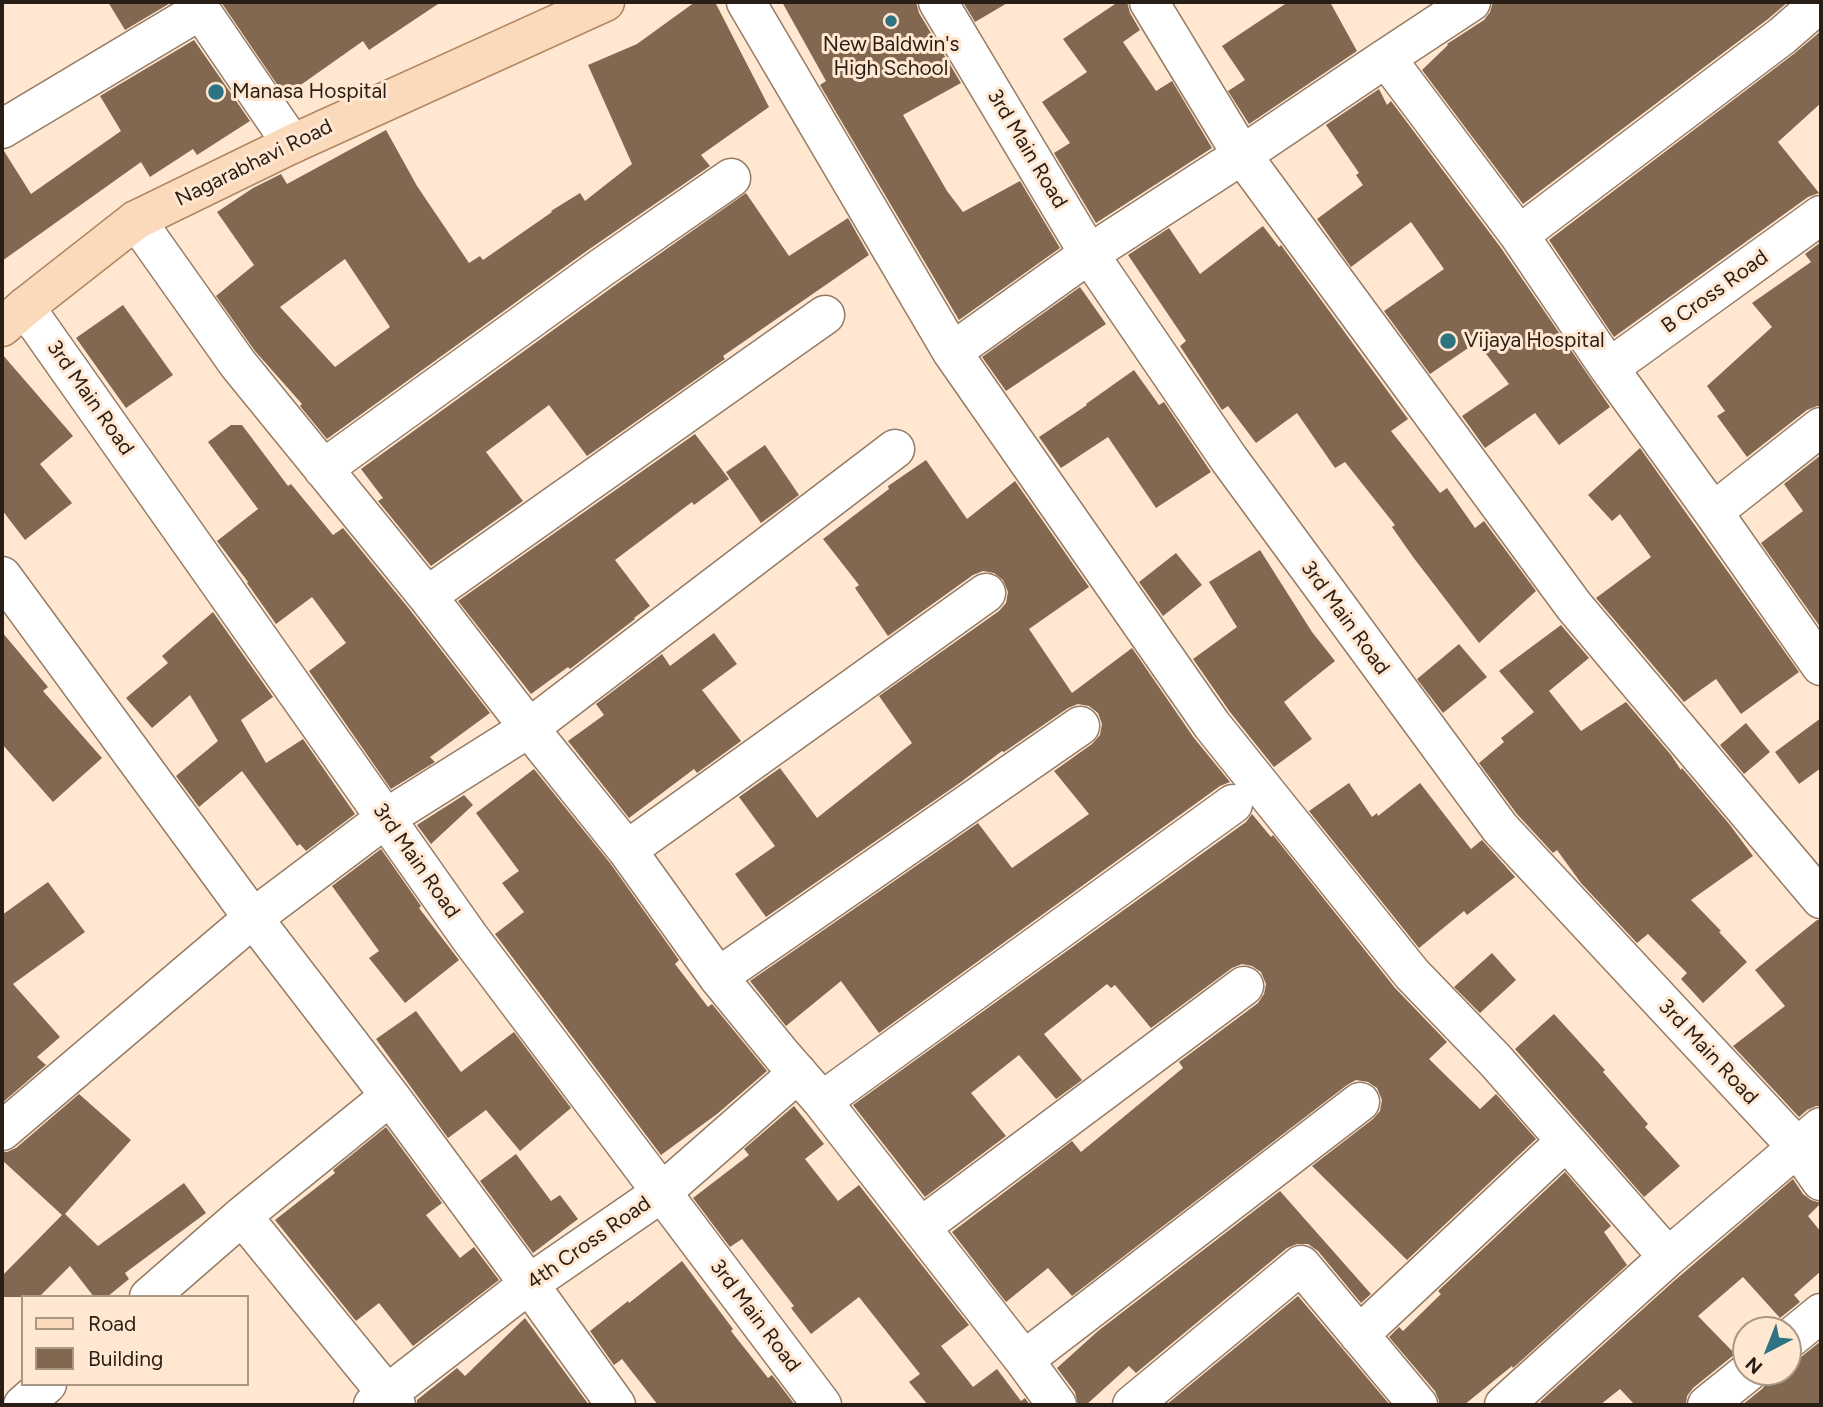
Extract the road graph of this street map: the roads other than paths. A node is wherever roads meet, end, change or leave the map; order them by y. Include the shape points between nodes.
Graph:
1 (746, 2) edge
2 (939, 2) edge
3 (1149, 2) edge
4 (1471, 2) edge
5 (1821, 2) edge
6 (598, 3) edge
7 (198, 6) edge
8 (1386, 58) junction
9 (2, 129) edge
10 (292, 144) junction
11 (1242, 155) junction
12 (731, 178) dead end
13 (1821, 215) edge
14 (136, 220) junction
15 (1519, 236) junction
16 (1089, 254) junction
17 (825, 315) dead end
18 (13, 317) edge
19 (953, 352) junction
20 (1609, 368) junction
21 (1821, 427) edge
22 (895, 449) dead end
23 (323, 469) junction
24 (1713, 512) junction
25 (2, 576) edge
26 (986, 593) dead end
27 (427, 596) junction
28 (1821, 666) edge
29 (1080, 726) dead end
30 (529, 728) junction
31 (1233, 804) dead end
32 (386, 818) junction
33 (627, 850) junction
34 (1821, 899) edge
35 (253, 918) junction
36 (718, 977) junction
37 (1244, 986) dead end
38 (810, 1087) junction
39 (390, 1096) junction
40 (1360, 1102) dead end
41 (2, 1131) edge
42 (1810, 1138) edge
43 (1566, 1141) junction
44 (1821, 1181) edge
45 (661, 1193) junction
46 (242, 1216) junction
47 (921, 1227) junction
48 (1668, 1257) junction
49 (529, 1283) junction
50 (151, 1295) edge
51 (1821, 1313) edge
52 (1802, 1329) edge
53 (1359, 1335) junction
54 (1024, 1360) junction
55 (1732, 1385) edge
56 (45, 1386) edge
57 (385, 1401) edge
58 (23, 1405) edge
59 (616, 1405) edge
60 (822, 1405) edge
61 (1057, 1405) edge
62 (1132, 1405) edge
63 (1418, 1405) edge
64 (1504, 1405) edge
65 (1707, 1405) edge

1 - 19 street
2 - 16 street, 3rd Main Road
3 - 11 street
4 - 8 street
5 - 15 street
6 - 10 main road, Nagarabhavi Road
7 - 9 street
7 - 10 street
8 - 11 street
8 - 15 street
10 - 14 main road, Nagarabhavi Road
11 - 16 street
11 - 34 street via 1574,606
12 - 23 street
13 - 20 street, B Cross Road
14 - 18 main road, Nagarabhavi Road
14 - 23 street via 238,364
15 - 20 street
16 - 19 street
16 - 42 street, 3rd Main Road via 1229,459 1500,828
17 - 27 street
18 - 32 street, 3rd Main Road
19 - 43 street via 1212,725 1412,974
20 - 24 street
21 - 24 street
22 - 30 street
23 - 27 street
24 - 28 street
25 - 35 street
26 - 33 street
27 - 30 street
29 - 36 street
30 - 32 street
30 - 33 street
31 - 38 street, 4th Cross Road
32 - 35 street
32 - 45 street, 3rd Main Road
33 - 36 street
35 - 39 street
35 - 41 street
36 - 38 street
37 - 47 street
38 - 45 street, 4th Cross Road
38 - 47 street
39 - 46 street
39 - 49 street
40 - 54 street
42 - 44 street, 3rd Main Road
42 - 48 street
43 - 48 street
43 - 53 street
45 - 49 street, 4th Cross Road
45 - 60 street, 3rd Main Road
46 - 50 street
46 - 57 street
47 - 54 street
48 - 64 street
49 - 57 street, 4th Cross Road
49 - 59 street
51 - 52 street
53 - 62 street via 1301,1265
53 - 63 street
54 - 61 street
55 - 65 street
56 - 58 street

